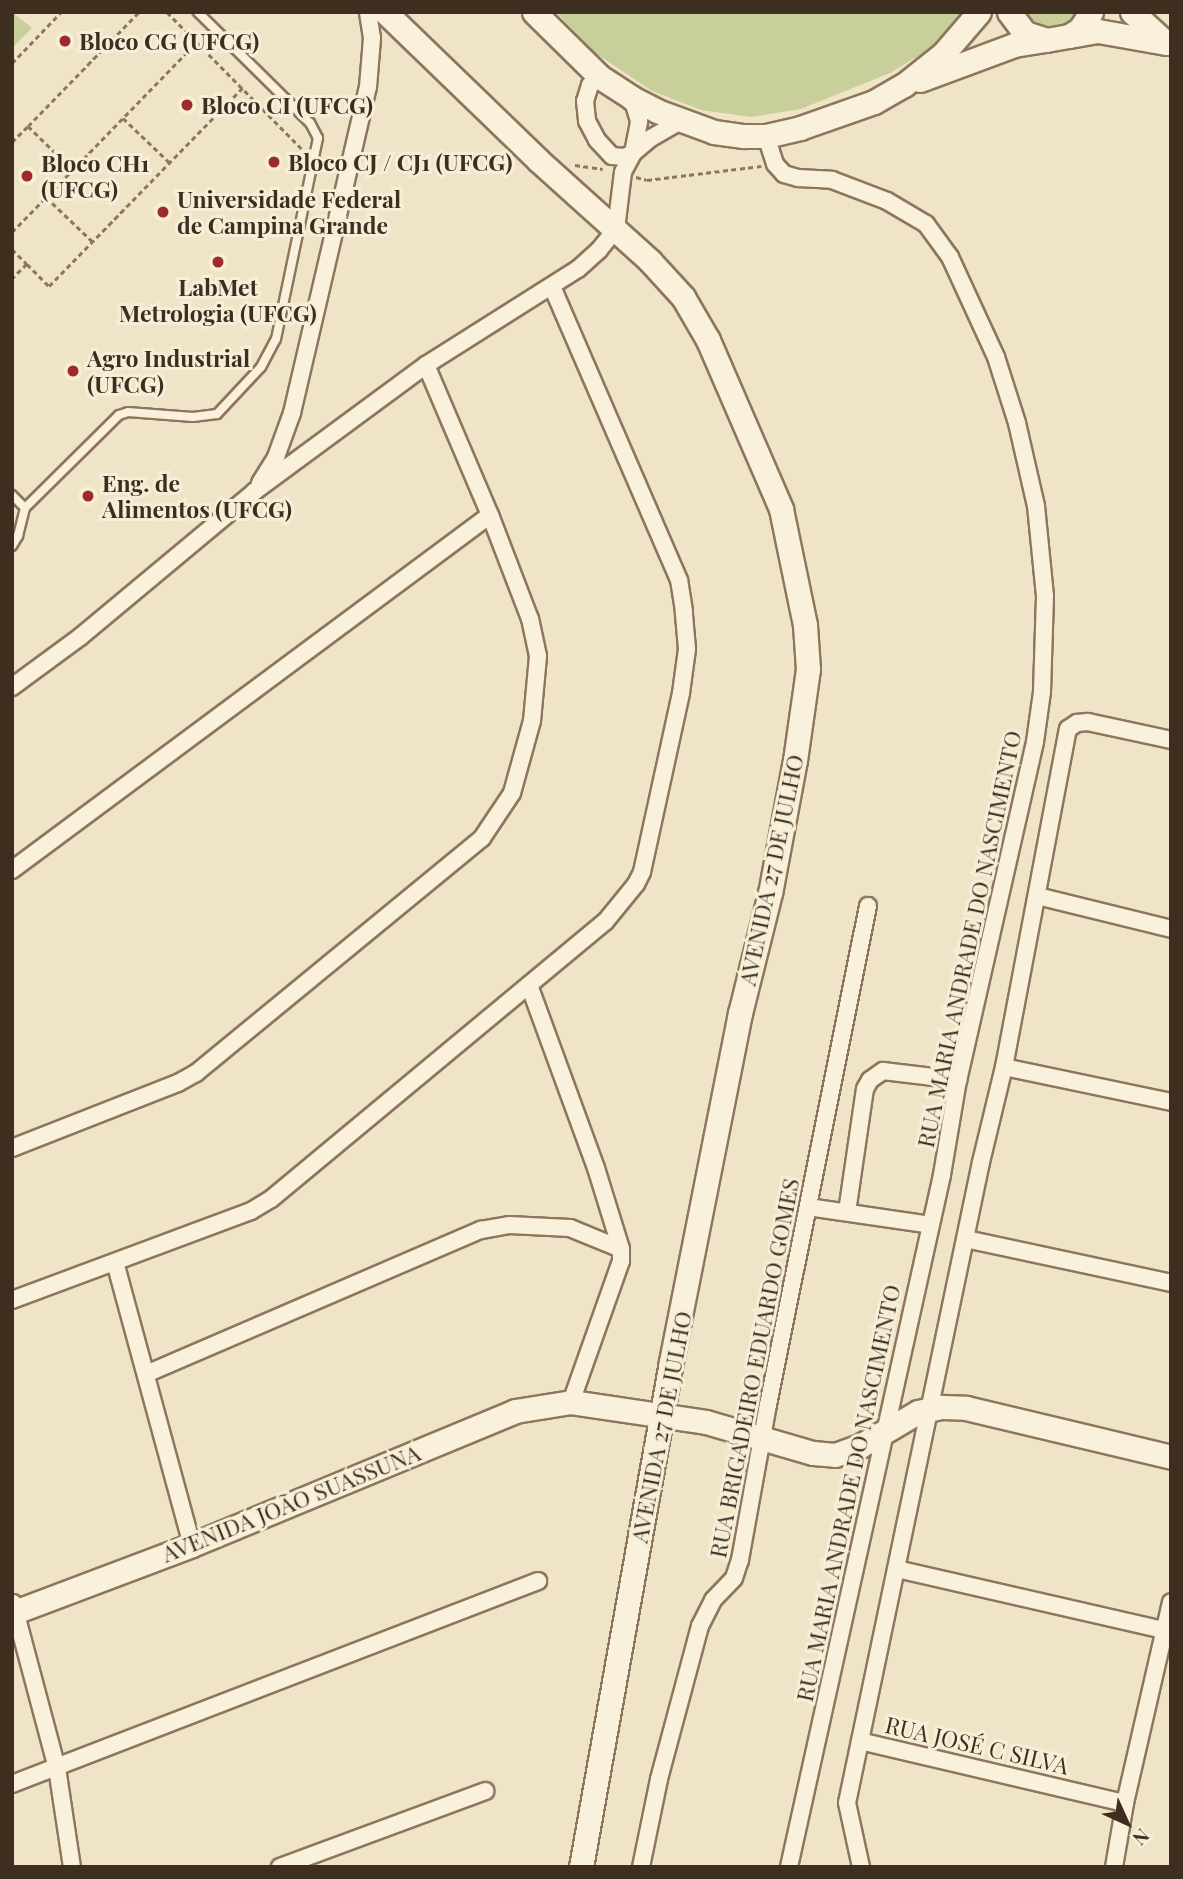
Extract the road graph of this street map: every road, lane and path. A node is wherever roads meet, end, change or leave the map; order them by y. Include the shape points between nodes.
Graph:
1 (61, 12) edge
2 (139, 12) edge
3 (167, 12) edge
4 (198, 12) edge
5 (368, 12) edge
6 (384, 12) edge
7 (534, 12) edge
8 (979, 12) edge
9 (1009, 12) edge
10 (1091, 12) edge
11 (1132, 12) edge
12 (1058, 38) junction
13 (197, 42) junction
14 (1168, 45) edge
15 (12, 63) edge
16 (600, 77) junction
17 (904, 85) junction
18 (242, 88) junction
19 (632, 98) junction
20 (123, 118) junction
21 (681, 121) junction
22 (28, 126) junction
23 (766, 136) junction
24 (12, 142) edge
25 (633, 153) junction
26 (169, 162) junction
27 (315, 163) junction
28 (775, 164) junction
29 (574, 165) dead end
30 (73, 170) junction
31 (623, 172) junction
32 (46, 197) junction
33 (13, 229) edge
34 (615, 229) junction
35 (92, 242) junction
36 (12, 249) edge
37 (27, 264) junction
38 (12, 279) edge
39 (552, 286) junction
40 (426, 365) junction
41 (255, 491) junction
42 (12, 495) edge
43 (25, 508) junction
44 (490, 514) junction
45 (16, 528) edge
46 (12, 546) edge
47 (12, 687) edge
48 (1171, 740) edge
49 (12, 870) edge
50 (1037, 896) junction
51 (868, 906) dead end
52 (1171, 929) edge
53 (529, 985) junction
54 (1004, 1068) junction
55 (958, 1080) junction
56 (1171, 1102) edge
57 (12, 1148) edge
58 (808, 1207) junction
59 (847, 1212) junction
60 (931, 1225) junction
61 (966, 1239) junction
62 (621, 1249) junction
63 (115, 1262) junction
64 (1171, 1283) edge
65 (12, 1300) edge
66 (146, 1374) junction
67 (571, 1402) junction
68 (932, 1409) junction
69 (662, 1416) junction
70 (892, 1427) junction
71 (762, 1438) junction
72 (1171, 1457) edge
73 (192, 1545) junction
74 (897, 1569) junction
75 (538, 1581) dead end
76 (1171, 1602) edge
77 (13, 1609) edge
78 (1168, 1632) edge
79 (860, 1741) junction
80 (57, 1768) junction
81 (12, 1784) edge
82 (485, 1791) dead end
83 (1125, 1803) junction
84 (72, 1867) edge
85 (280, 1867) edge
86 (581, 1867) edge
87 (641, 1867) edge
88 (789, 1867) edge
89 (861, 1867) edge
90 (1114, 1867) edge

1 - 15 path
2 - 22 path
3 - 13 path
4 - 27 lane via 317,131
5 - 41 street via 372,38 368,87 295,400 276,457
6 - 34 street, AVENIDA 27 DE JULHO
7 - 16 street
8 - 17 street via 956,42
9 - 12 street via 1025,33
10 - 12 street via 1080,29
11 - 14 street
12 - 14 street via 1098,31
12 - 17 street via 1014,45
13 - 18 path
13 - 20 path
16 - 19 street
16 - 25 street via 590,85 584,101 587,121 612,156 625,158
17 - 23 street via 838,117
18 - 26 path
18 - 27 path
19 - 21 street
19 - 25 street via 639,121
20 - 26 path
20 - 30 path
21 - 23 street via 714,132
21 - 25 street
22 - 24 path
22 - 30 path
23 - 28 street
25 - 31 street
26 - 35 path
27 - 43 lane via 276,339 268,359 251,380 223,411 210,416 119,415
28 - 31 path via 647,180
28 - 55 street, RUA MARIA ANDRADE DO NASCIMENTO via 789,176 832,180 887,201 936,235 996,357 1036,506 1045,596 1039,718
29 - 31 path
30 - 32 path
31 - 34 street
32 - 33 path
32 - 35 path
34 - 39 street via 599,250
34 - 69 street, AVENIDA 27 DE JULHO via 683,297 708,340 781,509 805,625 808,669 795,760 740,1013
35 - 37 path via 49,286
36 - 37 path
37 - 38 path
39 - 40 street
39 - 53 street via 679,580 687,649 642,872 605,922
40 - 41 street
40 - 44 street
41 - 47 street
42 - 43 lane
43 - 45 lane
44 - 49 street
44 - 57 street via 530,619 538,667 532,721 512,793 482,838 196,1073
45 - 46 lane
48 - 50 street via 1088,722 1069,729
50 - 52 street
50 - 54 street
51 - 58 street, RUA BRIGADEIRO EDUARDO GOMES
53 - 62 street
53 - 63 street via 271,1199
54 - 56 street
54 - 61 street
55 - 59 street via 883,1071 870,1080 865,1088
55 - 60 street, RUA MARIA ANDRADE DO NASCIMENTO
58 - 59 street
58 - 71 street, RUA BRIGADEIRO EDUARDO GOMES
59 - 60 street
60 - 70 street, RUA MARIA ANDRADE DO NASCIMENTO
61 - 64 street
61 - 68 street
62 - 66 street via 569,1228 509,1225 481,1230
62 - 67 street via 621,1261
63 - 65 street
63 - 66 street
66 - 73 street
67 - 69 street, AVENIDA JOÃO SUASSUNA
67 - 73 street, AVENIDA JOÃO SUASSUNA via 515,1411
68 - 70 street, AVENIDA JOÃO SUASSUNA
68 - 72 street via 966,1408
68 - 74 street
69 - 71 street, AVENIDA JOÃO SUASSUNA via 706,1422
69 - 86 street, AVENIDA 27 DE JULHO
70 - 71 street, AVENIDA JOÃO SUASSUNA via 835,1455
70 - 88 street, RUA MARIA ANDRADE DO NASCIMENTO
71 - 87 street, RUA BRIGADEIRO EDUARDO GOMES via 738,1571 713,1600 700,1626
73 - 77 street, AVENIDA JOÃO SUASSUNA
74 - 78 street
74 - 79 street
75 - 80 street
76 - 78 street
77 - 80 street
78 - 83 street
79 - 83 street, RUA JOSÉ C SILVA
79 - 89 street via 847,1803
80 - 81 street
80 - 84 street
82 - 85 street
83 - 90 street

